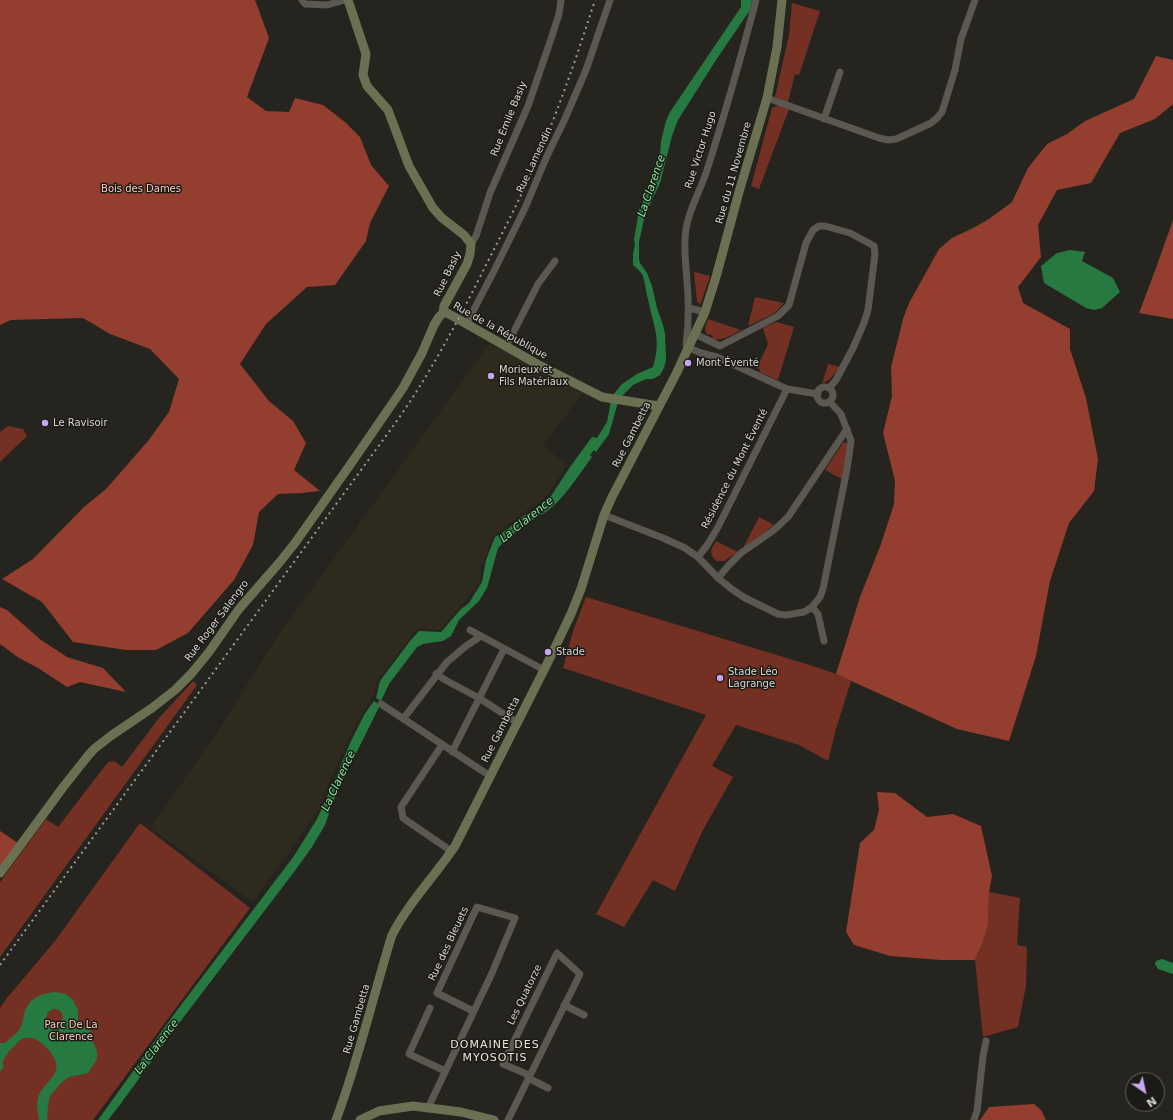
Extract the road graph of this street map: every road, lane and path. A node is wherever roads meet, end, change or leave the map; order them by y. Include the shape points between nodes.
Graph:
1 (302, 0) edge
2 (346, 0) edge
3 (562, 0) edge
4 (610, 0) edge
5 (756, 0) edge
6 (782, 0) edge
7 (975, 0) edge
8 (840, 72) dead end
9 (767, 98) junction
10 (824, 119) junction
11 (471, 244) junction
12 (556, 261) dead end
13 (689, 308) junction
14 (705, 312) junction
15 (443, 313) junction
16 (466, 323) junction
17 (696, 334) junction
18 (505, 345) junction
19 (720, 346) junction
20 (689, 348) junction
21 (717, 356) junction
22 (829, 388) junction
23 (787, 389) junction
24 (818, 394) junction
25 (830, 402) junction
26 (659, 406) junction
27 (847, 429) junction
28 (604, 516) junction
29 (698, 557) junction
30 (718, 578) junction
31 (812, 606) junction
32 (470, 630) dead end
33 (481, 636) junction
34 (824, 641) dead end
35 (504, 649) junction
36 (544, 670) junction
37 (436, 674) junction
38 (479, 698) junction
39 (381, 704) dead end
40 (402, 719) junction
41 (518, 722) junction
42 (442, 745) junction
43 (452, 752) junction
44 (490, 776) junction
45 (451, 851) junction
46 (0, 873) edge
47 (551, 946) dead end
48 (557, 953) junction
49 (564, 1005) junction
50 (430, 1008) dead end
51 (473, 1011) junction
52 (584, 1015) dead end
53 (986, 1040) dead end
54 (445, 1071) junction
55 (529, 1077) junction
56 (548, 1088) dead end
57 (428, 1108) junction
58 (336, 1120) edge
59 (360, 1120) edge
60 (494, 1120) edge
61 (508, 1120) edge
62 (974, 1120) edge

1 - 2 street via 305,4 327,5
2 - 11 street via 366,54 363,76 367,86 388,110 409,166 433,208
3 - 11 street, Rue Émile Basly via 550,44 528,106
4 - 16 street, Rue Lamendin via 586,70 564,121 518,222
5 - 13 street, Rue Victor Hugo via 707,172 687,222 684,244
6 - 9 street, Rue du 11 Novembre via 777,47
7 - 10 street via 961,39 945,105 931,123 896,139 888,140
8 - 10 street
9 - 10 street
9 - 14 street, Rue du 11 Novembre
11 - 15 street, Rue Basly via 467,264 444,306
12 - 18 street via 538,284
13 - 14 street
13 - 20 street, Rue Victor Hugo via 686,345
14 - 17 street, Rue du 11 Novembre
15 - 16 street, Rue de la République
15 - 46 street, Rue Roger Salengro via 403,388 363,446 295,542 239,608 209,652 174,690 94,749
16 - 18 street, Rue de la République
17 - 19 street
17 - 20 street, Rue du 11 Novembre
18 - 26 street, Rue de la République via 602,397
19 - 21 street
19 - 22 street via 778,316 789,305 806,243 813,230 824,226 850,233 874,246 868,310 853,348
20 - 21 street
20 - 26 street, Rue Gambetta
21 - 23 street
22 - 24 street via 822,388
22 - 25 street via 833,395
23 - 24 street
23 - 29 street, Résidence du Mont Éventé via 718,527
24 - 25 street via 821,402
25 - 27 street via 841,414
26 - 28 street, Rue Gambetta
27 - 30 street via 788,517 741,553
27 - 31 street via 851,441 828,570 820,597
28 - 29 street via 663,538
28 - 36 street, Rue Gambetta via 576,600
29 - 30 street
30 - 31 street via 745,598 778,614 804,612
31 - 34 street via 818,614
32 - 33 street
33 - 35 street
33 - 37 street via 447,662
35 - 36 street
35 - 38 street
36 - 41 street, Rue Gambetta
37 - 38 street
37 - 40 street
38 - 41 street
38 - 43 street
39 - 40 street
40 - 42 street
41 - 44 street, Rue Gambetta
42 - 43 street
42 - 45 street via 400,807 402,818
43 - 44 street
44 - 45 street, Rue Gambetta
45 - 58 street, Rue Gambetta via 399,920 392,934 357,1060
47 - 48 street
48 - 49 street via 580,974
48 - 55 street, Les Quatorze via 503,1064
49 - 52 street
49 - 55 street
50 - 54 street via 409,1054
51 - 51 street, Rue des Bleuets via 515,918 477,907 437,993
51 - 54 street, Rue des Bleuets
53 - 62 street
54 - 57 street, Rue des Bleuets
55 - 56 street, Les Quatorze
55 - 61 street
57 - 59 street via 414,1106 379,1111
57 - 60 street via 462,1112

